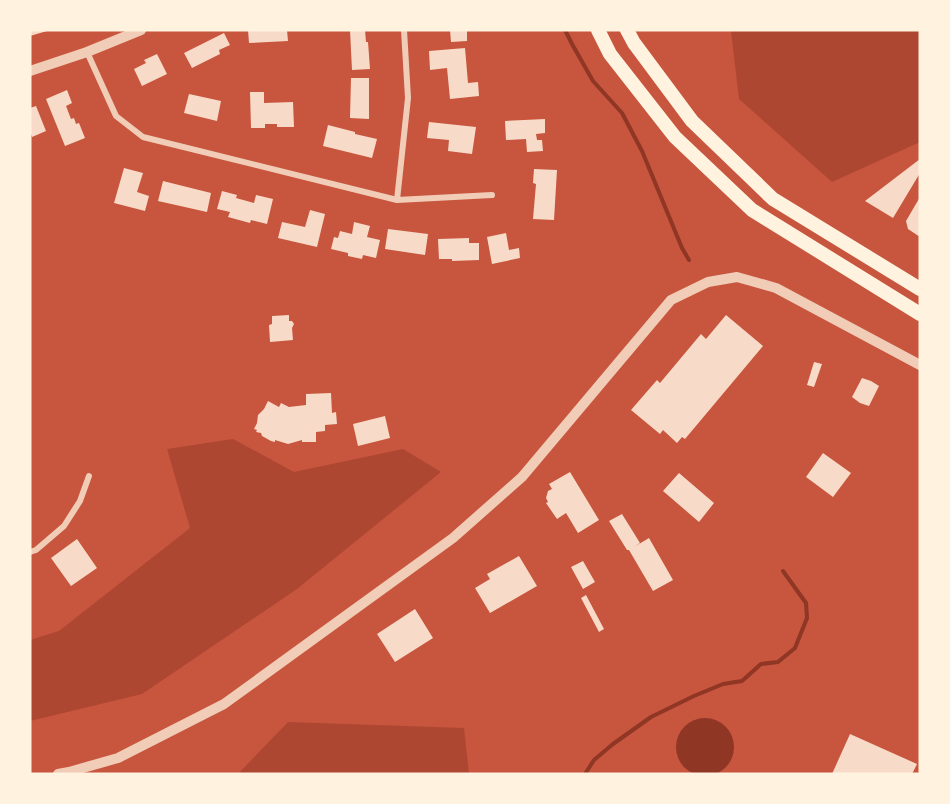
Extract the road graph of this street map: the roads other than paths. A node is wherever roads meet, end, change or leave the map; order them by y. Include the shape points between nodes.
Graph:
1 (141, 30) edge
2 (404, 30) edge
3 (598, 30) edge
4 (627, 30) edge
5 (87, 52) junction
6 (30, 71) edge
7 (492, 195) dead end
8 (397, 200) junction
9 (920, 289) edge
10 (920, 314) edge
11 (920, 365) edge
12 (90, 476) dead end
13 (30, 552) edge
14 (58, 774) edge

1 - 5 street
2 - 8 street via 408,98
3 - 10 highway via 610,54 675,137 752,210
4 - 9 highway via 692,121 773,199
5 - 6 street
5 - 8 street via 116,116 143,137
7 - 8 street
11 - 14 street via 776,288 737,277 708,282 671,300 522,477 453,538 224,704 118,758
12 - 13 street via 64,526

